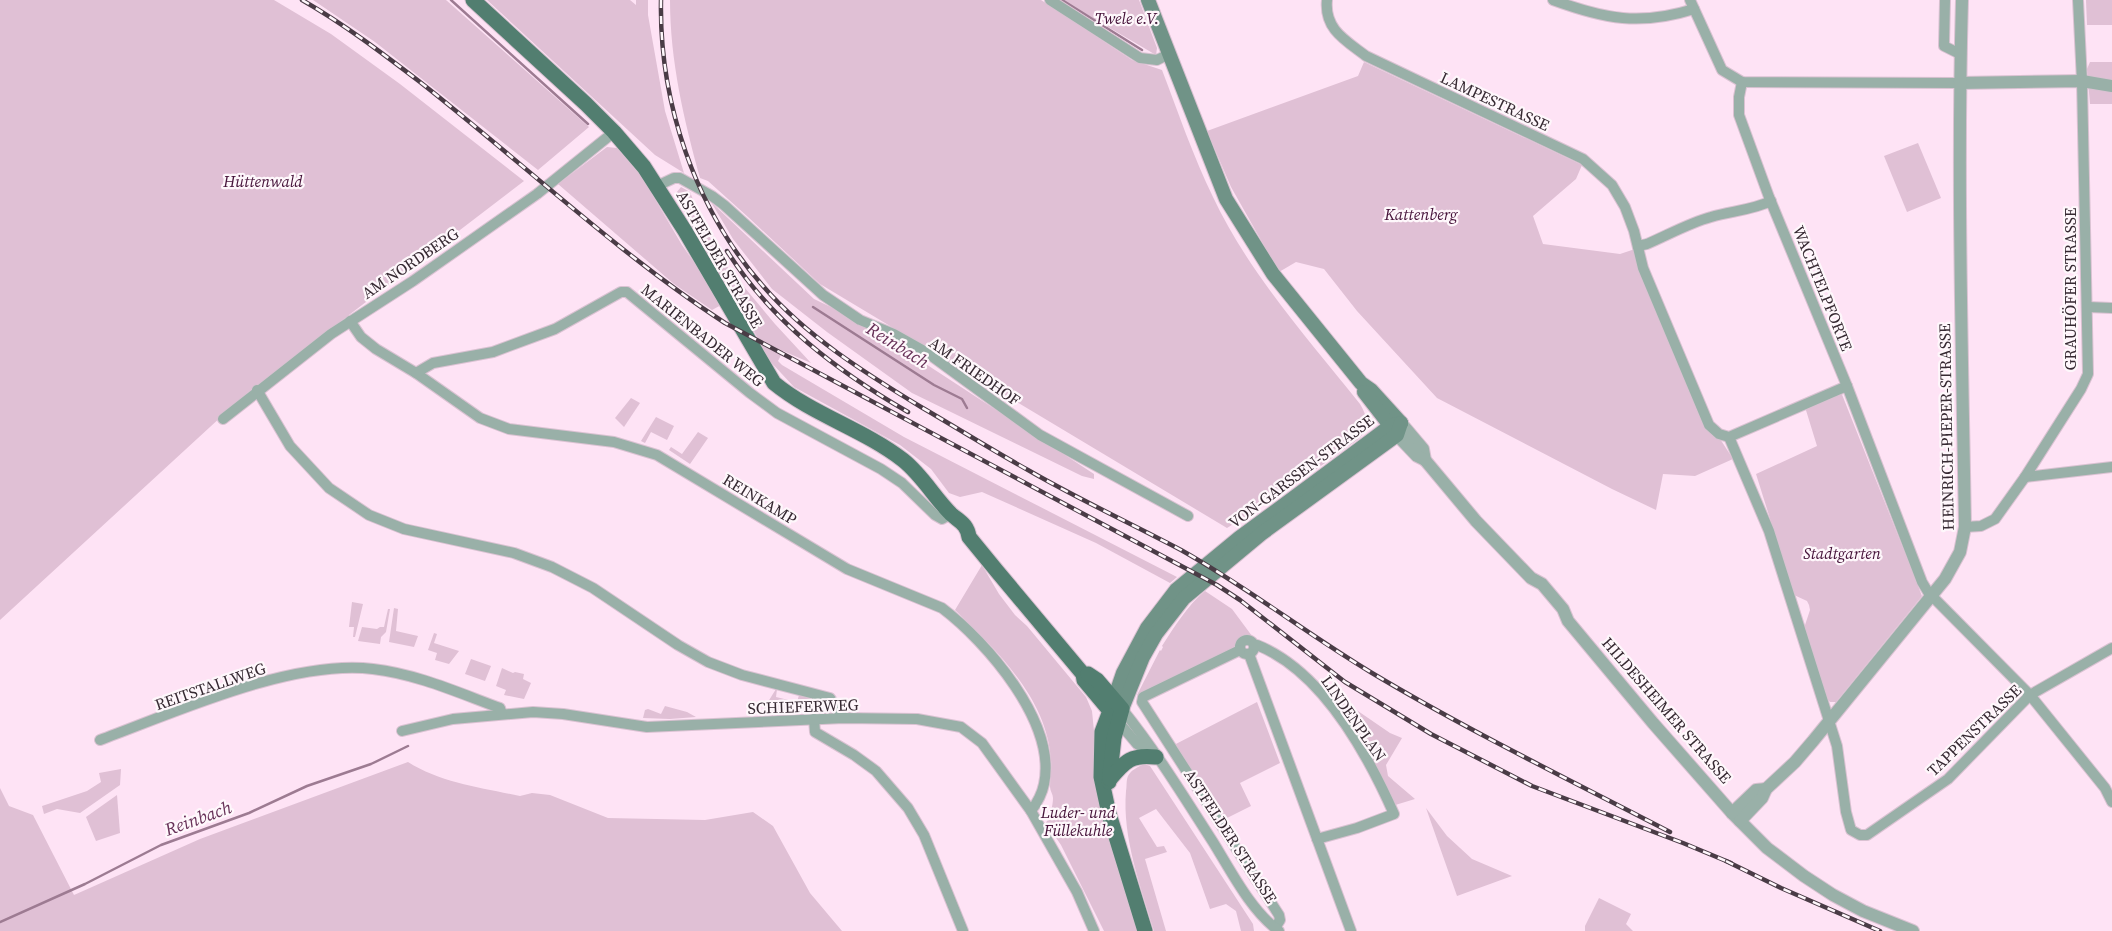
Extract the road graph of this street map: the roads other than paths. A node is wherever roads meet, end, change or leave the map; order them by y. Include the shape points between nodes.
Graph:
1 (473, 0) edge
2 (1050, 0) edge
3 (1148, 0) edge
4 (1327, 0) edge
5 (1553, 0) edge
6 (1945, 0) edge
7 (1962, 0) edge
8 (2078, 0) edge
9 (1692, 5) edge
10 (1169, 54) junction
11 (1960, 54) junction
12 (2082, 81) junction
13 (1742, 82) junction
14 (1959, 83) junction
15 (2112, 86) edge
16 (614, 132) junction
17 (657, 186) junction
18 (1771, 201) junction
19 (1638, 246) junction
20 (2088, 307) junction
21 (2112, 308) edge
22 (350, 321) junction
23 (416, 373) junction
24 (1847, 386) junction
25 (257, 390) junction
26 (223, 419) dead end
27 (1396, 428) junction
28 (1730, 437) junction
29 (2112, 467) edge
30 (2025, 477) junction
31 (951, 514) junction
32 (1188, 516) dead end
33 (1965, 527) junction
34 (1932, 596) junction
35 (2112, 648) edge
36 (1248, 650) junction
37 (2030, 695) junction
38 (1116, 710) junction
39 (502, 714) junction
40 (844, 718) junction
41 (814, 719) junction
42 (1829, 722) junction
43 (402, 731) dead end
44 (100, 740) dead end
45 (1156, 757) junction
46 (1110, 779) junction
47 (2108, 787) edge
48 (1107, 798) junction
49 (2112, 802) edge
50 (1031, 811) junction
51 (1736, 817) junction
52 (1317, 838) junction
53 (1277, 930) edge
54 (963, 931) edge
55 (1094, 931) edge
56 (1145, 931) edge
57 (1351, 931) edge
58 (1913, 931) edge

1 - 16 main road, ASTFELDER STRASSE
2 - 10 street via 1140,58 1157,60
3 - 10 main road, HILDESHEIMER STRASSE
4 - 19 street, LAMPESTRASSE via 1330,25 1366,56 1583,159 1612,186 1625,207
5 - 9 street via 1612,18 1658,17
6 - 11 street via 1944,46
7 - 11 street, HEINRICH-PIEPER-STRASSE
8 - 12 street, GRAUHÖFER STRASSE
9 - 13 street via 1722,70
10 - 27 main road, HILDESHEIMER STRASSE via 1226,199 1273,274 1361,383 1364,394
11 - 14 street, HEINRICH-PIEPER-STRASSE
12 - 14 street
12 - 15 street
12 - 20 street, GRAUHÖFER STRASSE
13 - 14 street
13 - 18 street, WACHTELPFORTE via 1739,115
14 - 33 street, HEINRICH-PIEPER-STRASSE
16 - 17 main road, ASTFELDER STRASSE
16 - 22 street, AM NORDBERG via 530,199
17 - 31 main road, ASTFELDER STRASSE via 774,383 794,398 903,460
17 - 32 street, AM FRIEDHOF via 680,178 712,196 823,295 860,320 926,352 1040,435
18 - 19 street via 1701,220
18 - 24 street, WACHTELPFORTE
19 - 28 street via 1651,289 1709,425 1719,434
20 - 21 street
20 - 30 street, GRAUHÖFER STRASSE via 2088,374
22 - 23 street, REINKAMP via 361,337 376,349
22 - 25 street, AM NORDBERG
23 - 31 street, MARIENBADER WEG via 433,363 493,352 546,332 620,292 627,292 777,413 881,469 902,483 935,515 942,519
23 - 50 street, REINKAMP via 480,418 509,429 614,442 657,455 847,569 942,608 996,660 1032,716 1042,744 1046,770 1040,796
24 - 28 street
24 - 34 street, WACHTELPFORTE via 1922,582
25 - 26 street, AM NORDBERG
25 - 40 street via 290,446 329,488 369,515 404,529 514,553 552,567 593,588 708,662 742,676 830,698
27 - 38 main road, VON-GARSSEN-STRASSE via 1184,598 1156,634
27 - 51 street, HILDESHEIMER STRASSE via 1416,456 1425,460 1476,521 1531,578 1534,588 1557,614 1568,621
28 - 42 street via 1769,531
29 - 30 street
30 - 33 street, GRAUHÖFER STRASSE via 1995,519 1981,526
31 - 38 main road, ASTFELDER STRASSE via 959,531 969,537 1084,674 1084,680
33 - 34 street, HEINRICH-PIEPER-STRASSE via 1964,540 1954,565
34 - 37 street, WACHTELPFORTE
34 - 42 street, HEINRICH-PIEPER-STRASSE
35 - 37 street, TAPPENSTRASSE
36 - 52 street
36 - 52 street, LINDENPLAN via 1257,645 1281,657 1304,675 1330,704 1361,748 1394,814
36 - 53 street via 1165,686 1143,697 1142,702 1279,915
37 - 42 street, TAPPENSTRASSE via 1948,780 1864,836 1852,830 1846,812 1837,746
37 - 47 street, WACHTELPFORTE
38 - 45 street, ASTFELDER STRASSE via 1137,744
38 - 46 main road, VON-GARSSEN-STRASSE
38 - 48 main road, VON-GARSSEN-STRASSE via 1102,732 1101,777
39 - 41 street, SCHIEFERWEG via 563,714 648,727
39 - 43 street, SCHIEFERWEG via 453,719
39 - 44 street, REITSTALLWEG via 500,708 409,677 373,669 332,669 237,690
40 - 41 street, SCHIEFERWEG
40 - 50 street, SCHIEFERWEG via 918,719 962,727 982,743
41 - 54 street via 815,732 876,771 908,808 924,835
42 - 51 street, HEINRICH-PIEPER-STRASSE via 1795,762 1766,788 1756,790
45 - 46 main road via 1131,758
45 - 53 street, ASTFELDER STRASSE via 1241,886 1262,916
46 - 48 main road, VON-GARSSEN-STRASSE
47 - 49 street, WACHTELPFORTE
48 - 56 main road, VON-GARSSEN-STRASSE
50 - 55 street, SCHIEFERWEG via 1077,892
51 - 58 street, HILDESHEIMER STRASSE via 1781,859 1833,895
52 - 57 street

